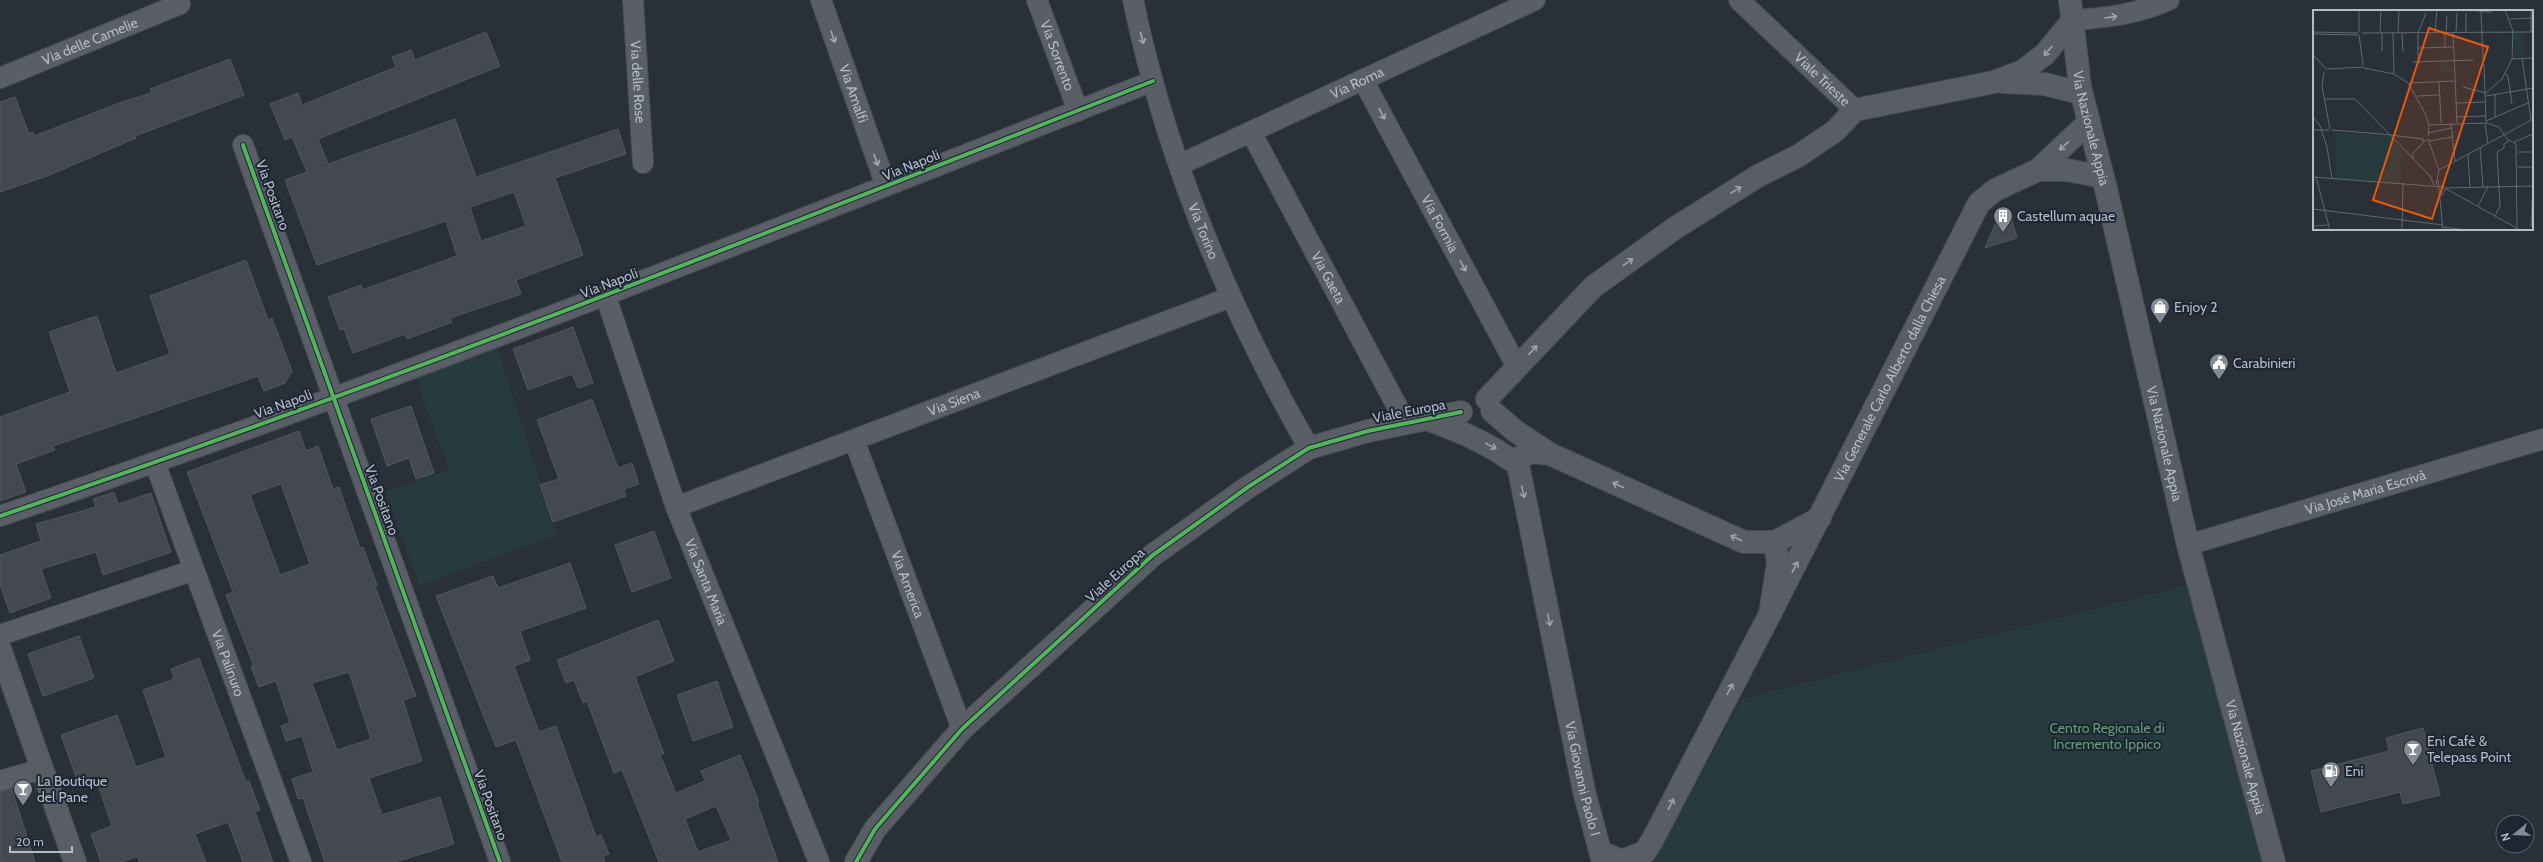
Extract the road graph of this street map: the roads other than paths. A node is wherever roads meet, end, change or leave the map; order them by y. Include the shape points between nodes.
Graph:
1 (633, 0) edge
2 (821, 0) edge
3 (1037, 0) edge
4 (1133, 0) edge
5 (1535, 0) edge
6 (1739, 0) edge
7 (2169, 0) edge
8 (180, 4) dead end
9 (2072, 10) edge
10 (0, 78) edge
11 (1363, 80) junction
12 (1153, 81) junction
13 (1994, 82) junction
14 (2081, 93) junction
15 (1855, 110) junction
16 (1078, 111) junction
17 (2089, 122) junction
18 (1251, 132) junction
19 (243, 145) dead end
20 (643, 163) dead end
21 (1180, 165) junction
22 (2038, 170) junction
23 (2103, 177) junction
24 (886, 186) junction
25 (606, 297) junction
26 (1231, 297) junction
27 (1517, 367) junction
28 (334, 397) junction
29 (1490, 405) junction
30 (1429, 420) junction
31 (1406, 423) junction
32 (2543, 439) edge
33 (854, 440) junction
34 (1309, 448) junction
35 (1550, 454) junction
36 (155, 463) junction
37 (1518, 465) junction
38 (676, 507) junction
39 (0, 516) edge
40 (1820, 518) junction
41 (1775, 542) junction
42 (2188, 545) junction
43 (194, 570) junction
44 (1770, 614) junction
45 (0, 635) edge
46 (0, 650) edge
47 (962, 729) junction
48 (42, 769) junction
49 (0, 781) edge
50 (1653, 839) junction
51 (1603, 857) edge
52 (75, 862) edge
53 (301, 862) edge
54 (500, 862) edge
55 (819, 862) edge
56 (856, 862) edge
57 (1642, 862) edge
58 (2274, 862) edge

1 - 20 street, Via delle Rose
2 -> 24 street, Via Amalfi
3 - 16 street, Via Sorrento
4 -> 12 street, Via Torino
5 - 11 street, Via Roma
6 - 15 street, Viale Trieste
9 -> 7 street via 2112,17 2152,8
8 - 10 street, Via delle Camelie
9 -> 13 street, Viale Trieste via 2045,54 2022,71
9 - 14 street, Via Nazionale Appia
11 - 18 street, Via Roma
11 -> 27 street, Via Formia
12 - 16 street, Via Napoli
12 - 21 street, Via Torino
13 - 14 street, Viale Trieste via 2044,84
13 - 15 street, Viale Trieste
14 - 17 street, Via Nazionale Appia
27 -> 15 street via 1593,286 1675,228 1758,176 1798,156 1835,131
16 - 24 street, Via Napoli
17 -> 22 street, Via Generale Carlo Alberto dalla Chiesa
17 - 23 street, Via Nazionale Appia
18 - 21 street, Via Roma
18 - 31 street, Via Gaeta
19 - 28 street, Via Positano
21 - 26 street, Via Torino
22 - 23 street, Via Generale Carlo Alberto dalla Chiesa via 2067,170
22 - 40 street, Via Generale Carlo Alberto dalla Chiesa via 1995,190 1979,203
23 - 42 street, Via Nazionale Appia
24 - 25 street, Via Napoli
25 - 28 street, Via Napoli
25 - 38 street, Via Santa Maria
26 - 33 street, Via Siena
26 - 34 street, Via Torino via 1268,375
27 - 29 street
28 - 36 street, Via Napoli
28 - 54 street, Via Positano
29 - 30 street, Viale Europa via 1489,421 1480,426 1469,425 1461,412
29 - 35 street via 1516,431
30 - 31 street, Viale Europa
30 -> 37 street via 1467,433 1496,448
31 - 34 street, Viale Europa
32 - 42 street, Via Josè Maria Escrivà
33 - 38 street, Via Siena
33 - 47 street, Via America
34 - 47 street, Viale Europa via 1248,487 1153,555
35 - 37 street via 1532,452 1522,456
41 -> 35 street via 1744,542
36 - 39 street, Via Napoli
36 - 43 street, Via Palinuro
37 -> 51 street, Via Giovanni Paolo I via 1584,791
38 - 55 street, Via Santa Maria
40 - 41 street
44 -> 40 street, Via Generale Carlo Alberto dalla Chiesa
41 - 44 street, Via Giovanni Paolo I via 1778,563
42 - 58 street, Via Nazionale Appia
43 - 45 street
43 - 53 street, Via Palinuro
50 -> 44 street, Via Giovanni Paolo I
46 - 48 street
47 - 56 street, Viale Europa via 875,829
48 - 49 street
48 - 52 street
50 - 51 street, Via Giovanni Paolo I via 1644,852 1622,861
50 - 57 street

